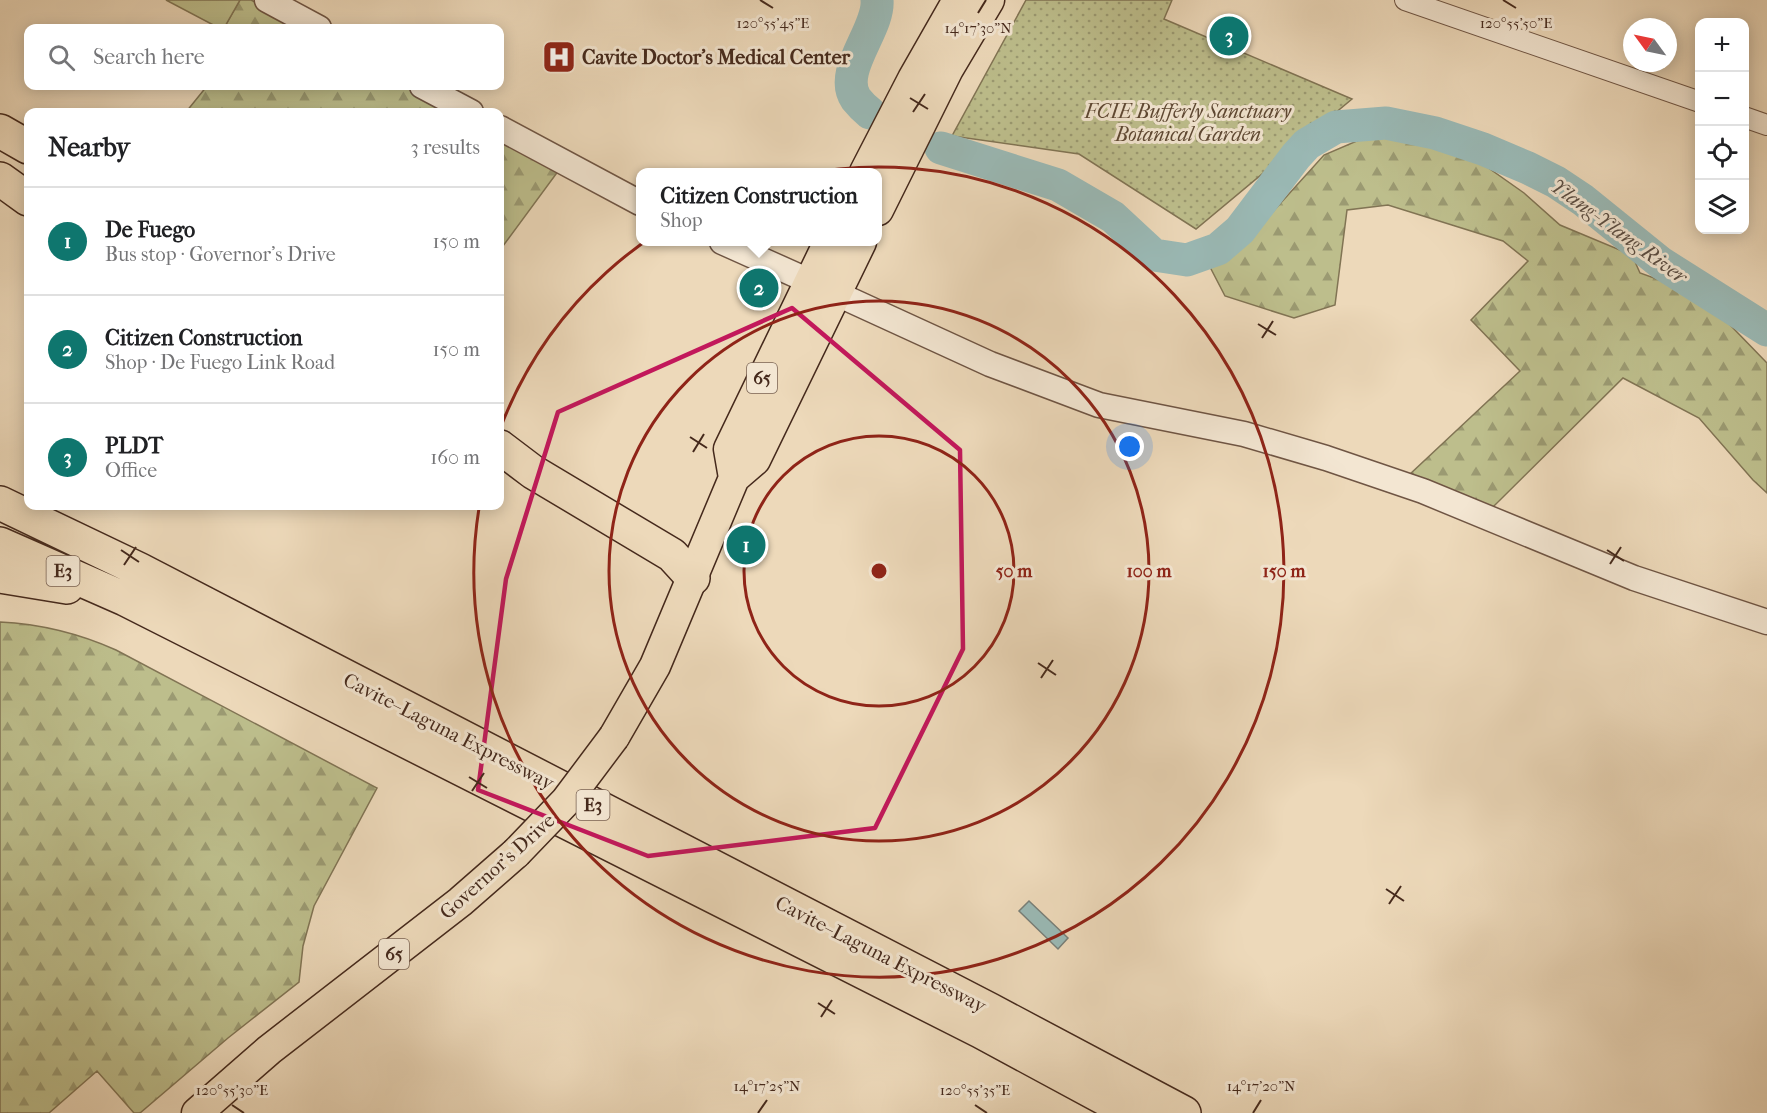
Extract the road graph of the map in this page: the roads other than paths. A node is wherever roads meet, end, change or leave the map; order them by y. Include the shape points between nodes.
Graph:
1 (267, 0) edge
2 (958, 0) edge
3 (989, 0) edge
4 (1405, 0) edge
5 (312, 24) edge
6 (925, 85) junction
7 (430, 90) edge
8 (1695, 100) edge
9 (463, 108) edge
10 (1749, 119) edge
11 (1767, 125) edge
12 (0, 130) edge
13 (504, 130) edge
14 (24, 145) edge
15 (0, 179) edge
16 (882, 179) edge
17 (24, 197) edge
18 (636, 201) edge
19 (731, 246) edge
20 (828, 246) edge
21 (858, 246) edge
22 (822, 287) junction
23 (504, 450) edge
24 (504, 477) edge
25 (0, 503) edge
26 (0, 544) edge
27 (0, 576) edge
28 (693, 578) junction
29 (125, 599) junction
30 (1767, 622) edge
31 (197, 1113) edge
32 (1132, 1113) edge
33 (1184, 1113) edge

1 - 5 street
2 - 6 main road
3 - 6 main road
4 - 8 street
6 - 16 main road
7 - 9 street
10 - 11 street
12 - 14 highway
13 - 18 street
15 - 17 highway
19 - 22 street
20 - 22 main road, Governor's Drive / 65
21 - 22 main road, Governor's Drive / 65
22 - 28 main road, Governor's Drive / 65 via 755,460 734,478
22 - 30 street via 990,364 1099,405 1244,434 1326,458 1423,491 1634,578
23 - 28 highway via 672,555
24 - 28 highway via 665,571
25 - 33 highway, Cavite–Laguna Expressway / E3 via 150,576
26 - 29 highway, Cavite–Laguna Expressway / E3
27 - 29 highway
28 - 31 main road, Governor's Drive / 65, bridge via 655,666 614,737 572,794 516,854 269,1050
29 - 32 highway, Cavite–Laguna Expressway / E3 via 980,1031

